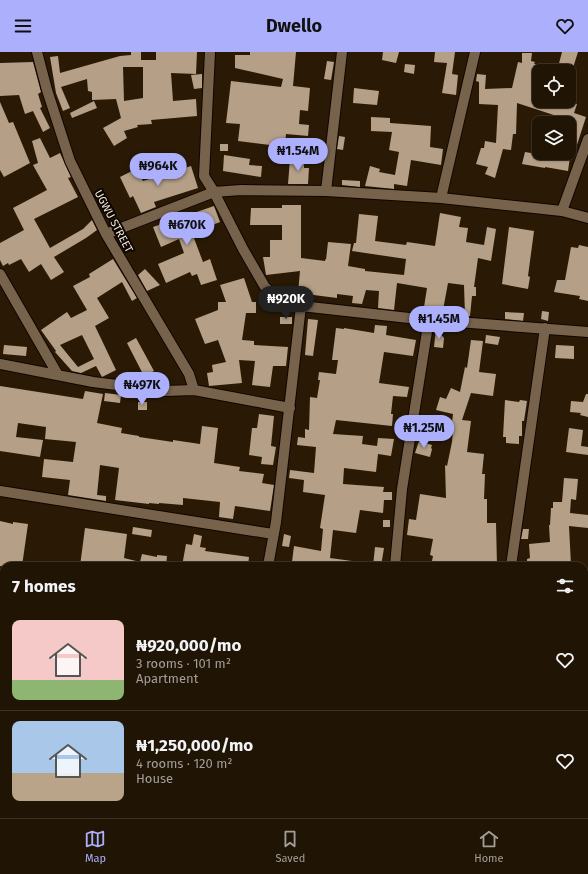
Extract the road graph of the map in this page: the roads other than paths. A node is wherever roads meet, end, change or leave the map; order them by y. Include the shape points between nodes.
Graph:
1 (37, 52) edge
2 (210, 52) edge
3 (342, 52) edge
4 (474, 52) edge
5 (588, 139) edge
6 (326, 191) junction
7 (214, 192) junction
8 (441, 198) junction
9 (562, 211) junction
10 (588, 218) edge
11 (106, 234) junction
12 (0, 274) edge
13 (301, 306) junction
14 (429, 319) junction
15 (545, 328) junction
16 (588, 332) edge
17 (0, 364) edge
18 (58, 375) junction
19 (194, 390) junction
20 (290, 408) junction
21 (0, 491) edge
22 (273, 534) junction
23 (269, 562) edge
24 (395, 562) edge
25 (512, 562) edge

1 - 11 street, UGWU STREET via 70,161
2 - 7 street via 204,176
3 - 6 street
4 - 8 street
5 - 9 street
6 - 7 street
6 - 8 street
7 - 11 street
7 - 13 street via 265,287 283,302
8 - 9 street
9 - 10 street
11 - 19 street, UGWU STREET via 189,374
12 - 18 street
13 - 14 street
13 - 20 street
14 - 15 street
14 - 24 street via 402,489
15 - 16 street
15 - 25 street
17 - 18 street
18 - 19 street via 165,391
19 - 20 street
20 - 22 street
21 - 22 street
22 - 23 street

